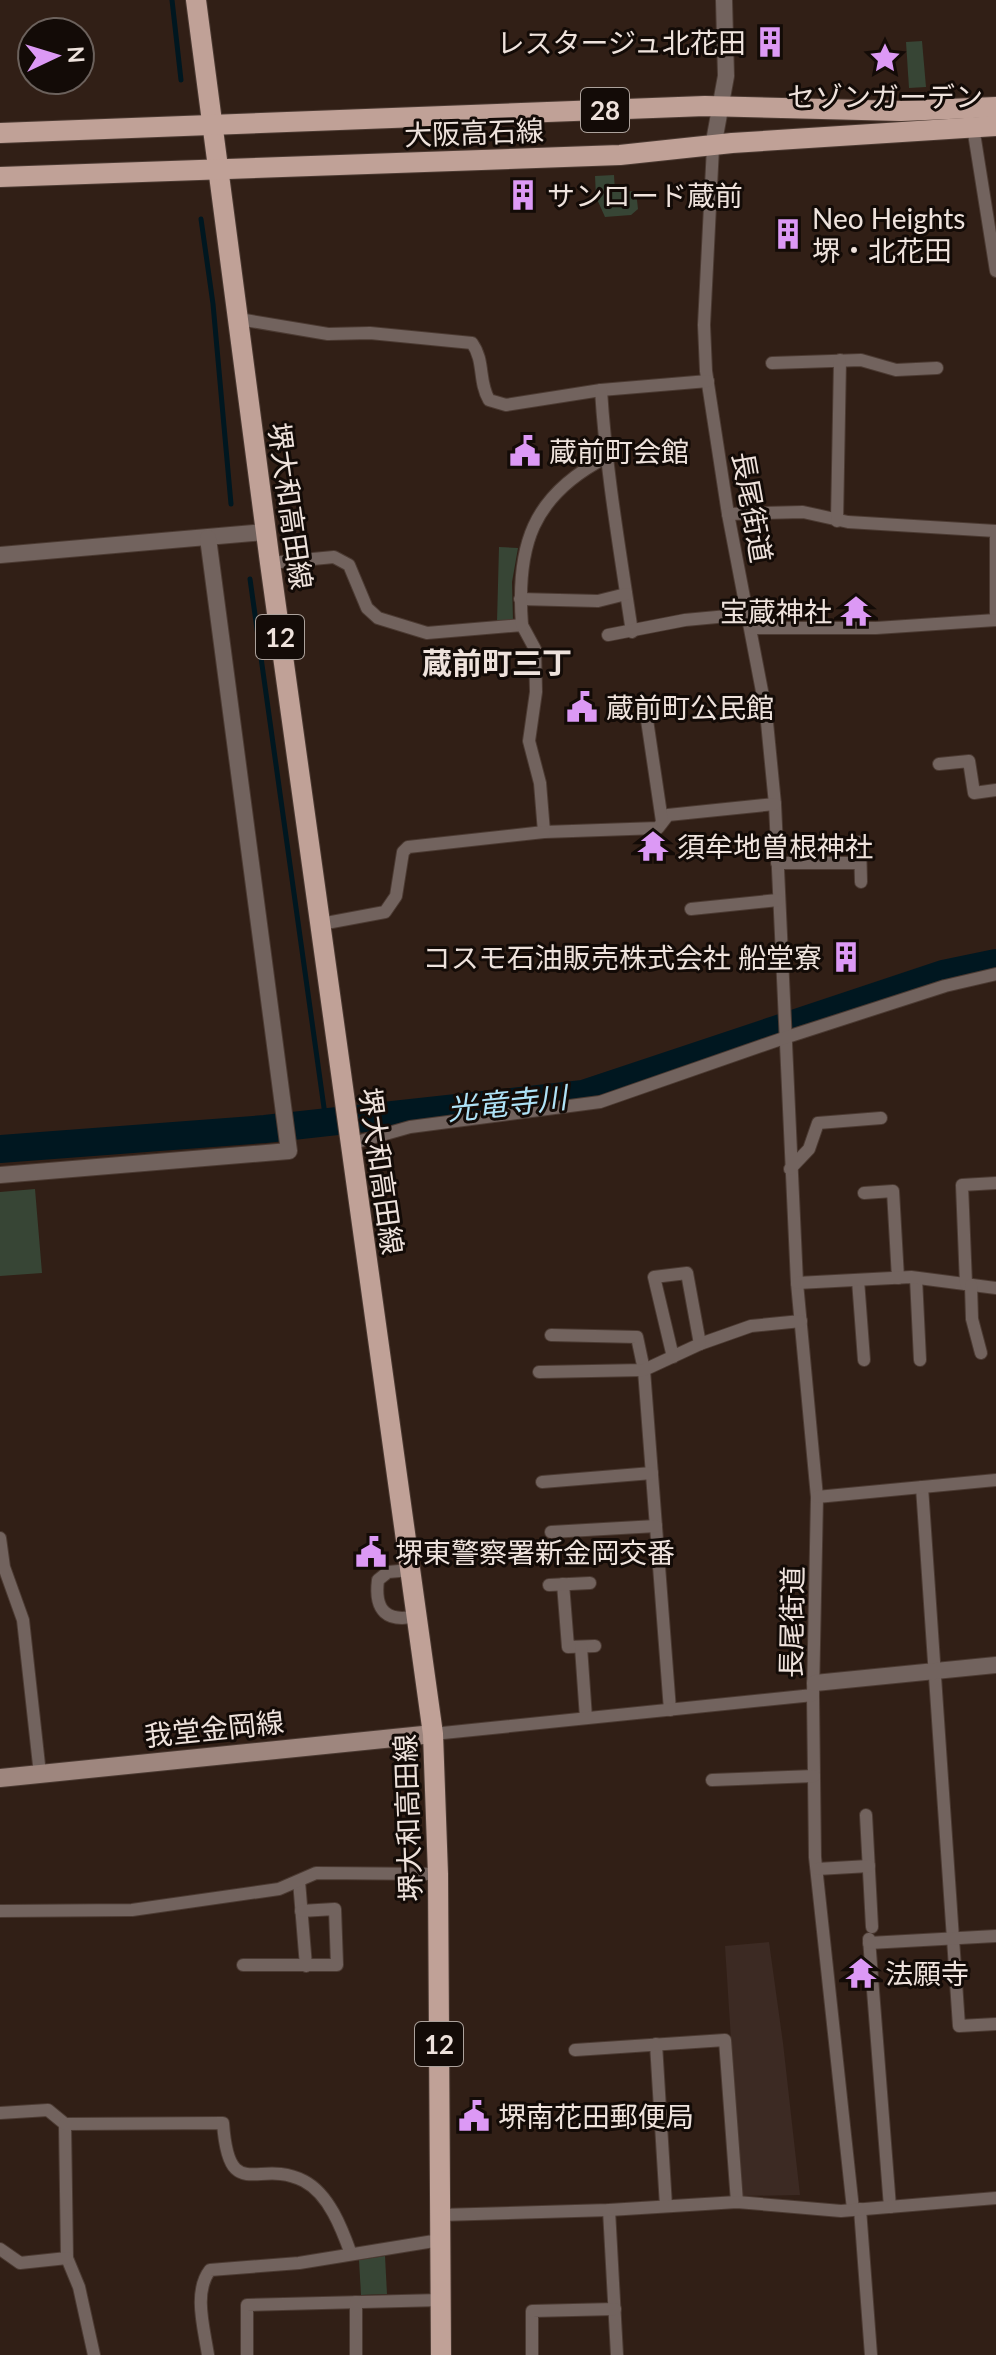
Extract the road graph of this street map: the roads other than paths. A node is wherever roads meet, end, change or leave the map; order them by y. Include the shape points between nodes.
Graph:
1 (196, 0) edge
2 (724, 0) edge
3 (719, 106) junction
4 (996, 107) edge
5 (214, 124) junction
6 (996, 126) edge
7 (973, 127) junction
8 (0, 133) edge
9 (713, 147) junction
10 (220, 168) junction
11 (0, 177) edge
12 (996, 271) edge
13 (239, 319) junction
14 (840, 360) junction
15 (772, 363) dead end
16 (937, 368) dead end
17 (708, 381) junction
18 (601, 390) junction
19 (605, 458) junction
20 (728, 514) junction
21 (837, 521) junction
22 (996, 528) edge
23 (265, 532) junction
24 (208, 538) junction
25 (0, 555) edge
26 (270, 563) junction
27 (626, 594) junction
28 (520, 599) junction
29 (995, 601) edge
30 (749, 614) junction
31 (996, 618) edge
32 (522, 625) junction
33 (752, 628) junction
34 (632, 632) junction
35 (608, 635) dead end
36 (647, 720) dead end
37 (939, 764) dead end
38 (996, 790) edge
39 (775, 804) junction
40 (662, 821) junction
41 (544, 832) junction
42 (860, 842) dead end
43 (777, 863) junction
44 (860, 863) junction
45 (861, 882) dead end
46 (778, 900) junction
47 (691, 909) dead end
48 (321, 924) junction
49 (996, 974) edge
50 (784, 1036) junction
51 (881, 1118) dead end
52 (350, 1141) junction
53 (790, 1169) junction
54 (0, 1175) edge
55 (996, 1183) edge
56 (864, 1193) dead end
57 (898, 1278) junction
58 (916, 1278) junction
59 (858, 1280) junction
60 (797, 1283) junction
61 (968, 1285) junction
62 (996, 1288) edge
63 (801, 1321) junction
64 (551, 1335) dead end
65 (700, 1344) junction
66 (981, 1353) dead end
67 (673, 1357) junction
68 (864, 1360) dead end
69 (920, 1360) dead end
70 (644, 1370) junction
71 (539, 1372) dead end
72 (652, 1473) junction
73 (996, 1480) edge
74 (542, 1482) dead end
75 (922, 1487) junction
76 (817, 1497) junction
77 (656, 1526) junction
78 (551, 1532) dead end
79 (0, 1538) edge
80 (411, 1570) junction
81 (590, 1583) dead end
82 (563, 1584) junction
83 (549, 1585) dead end
84 (417, 1616) junction
85 (595, 1646) dead end
86 (581, 1647) junction
87 (996, 1665) edge
88 (936, 1669) junction
89 (814, 1689) junction
90 (670, 1710) junction
91 (586, 1718) junction
92 (433, 1734) junction
93 (40, 1774) junction
94 (814, 1776) junction
95 (0, 1778) edge
96 (712, 1780) dead end
97 (866, 1815) dead end
98 (869, 1866) junction
99 (817, 1869) junction
100 (438, 1874) junction
101 (299, 1881) junction
102 (0, 1911) edge
103 (301, 1911) junction
104 (870, 1936) junction
105 (996, 1936) edge
106 (953, 1939) junction
107 (243, 1965) dead end
108 (306, 1966) junction
109 (996, 2024) edge
110 (656, 2044) junction
111 (575, 2050) dead end
112 (0, 2113) edge
113 (65, 2124) junction
114 (996, 2198) edge
115 (737, 2202) junction
116 (666, 2206) junction
117 (890, 2207) junction
118 (857, 2209) junction
119 (609, 2210) junction
120 (440, 2215) junction
121 (440, 2240) junction
122 (0, 2249) edge
123 (351, 2254) junction
124 (67, 2258) junction
125 (441, 2300) junction
126 (356, 2302) junction
127 (615, 2309) junction
128 (94, 2355) edge
129 (208, 2355) edge
130 (247, 2355) edge
131 (356, 2355) edge
132 (441, 2355) edge
133 (532, 2355) edge
134 (617, 2355) edge
135 (871, 2355) edge

1 - 5 main road, 堺大和高田線 / 12
2 - 3 street via 727,65
3 - 4 main road, 大阪高石線 / 28 via 901,111
3 - 5 main road, 大阪高石線 / 28
3 - 9 street
5 - 8 main road, 大阪高石線 / 28
5 - 10 main road, 堺大和高田線 / 12
6 - 7 main road, 大阪高石線 / 28
7 - 9 main road, 大阪高石線 / 28
7 - 12 street
9 - 10 main road, 大阪高石線 / 28 via 620,155
9 - 17 street, 長尾街道 via 704,325
10 - 11 main road, 大阪高石線 / 28
10 - 13 main road, 堺大和高田線 / 12
13 - 18 street via 328,334 472,343 481,355 482,388 489,400 506,405
13 - 23 main road, 堺大和高田線 / 12
14 - 15 street
14 - 16 street via 896,370
14 - 21 street
17 - 18 street
17 - 20 street, 長尾街道
18 - 19 street
19 - 27 street via 613,481 617,551
19 - 28 street via 570,478 535,519 520,571
20 - 21 street via 803,512
20 - 30 street, 長尾街道
21 - 22 street
22 - 29 street
23 - 24 street
23 - 26 main road, 堺大和高田線 / 12
24 - 25 street
24 - 54 street via 289,1151
26 - 32 street via 334,557 349,565 367,608 378,618 427,633
26 - 48 main road, 堺大和高田線 / 12
27 - 28 street via 598,601
27 - 34 street
28 - 32 street
29 - 31 street
30 - 33 street, 長尾街道
30 - 34 street
31 - 33 street via 876,628
32 - 41 street via 535,649 529,741 540,783
33 - 39 street, 長尾街道
34 - 35 street
36 - 40 street
37 - 38 street via 969,761 974,793
39 - 40 street via 668,815
39 - 43 street, 長尾街道
40 - 41 street via 658,828
41 - 48 street via 408,847 396,896 385,912
42 - 44 street
43 - 44 street
43 - 46 street, 長尾街道
44 - 45 street
46 - 47 street
46 - 50 street, 長尾街道
48 - 52 main road, 堺大和高田線 / 12
49 - 50 street
50 - 52 street via 600,1102 410,1127
50 - 53 street, 長尾街道
51 - 53 street via 818,1123 809,1149
52 - 80 main road, 堺大和高田線 / 12
53 - 60 street, 長尾街道
55 - 61 street via 962,1185
56 - 57 street via 893,1191
57 - 58 street
57 - 59 street
58 - 61 street
58 - 69 street
59 - 60 street
59 - 68 street
60 - 63 street, 長尾街道
61 - 62 street
61 - 66 street
63 - 65 street via 751,1326
63 - 76 street, 長尾街道
64 - 70 street via 637,1337
65 - 67 street
65 - 67 street via 687,1273 654,1277
67 - 70 street
70 - 71 street
70 - 72 street
72 - 74 street
72 - 77 street
73 - 75 street
75 - 76 street
75 - 88 street
76 - 89 street, 長尾街道
77 - 78 street
77 - 90 street
79 - 93 street via 23,1620
80 - 84 main road, 堺大和高田線 / 12
80 - 84 street via 388,1572 378,1580 377,1605 395,1619
81 - 82 street
82 - 83 street
82 - 86 street via 568,1647
84 - 92 main road, 堺大和高田線 / 12
85 - 86 street
86 - 91 street
87 - 88 street
88 - 89 street
88 - 106 street
89 - 90 street
89 - 94 street, 長尾街道
90 - 91 street
91 - 92 street
92 - 93 main road, 我堂金岡線
92 - 100 main road, 堺大和高田線 / 12
93 - 95 main road, 我堂金岡線
94 - 96 street
94 - 99 street, 長尾街道
97 - 98 street
98 - 99 street
98 - 104 street
99 - 118 street, 長尾街道
100 - 101 street via 316,1873
100 - 120 main road, 堺大和高田線 / 12
101 - 102 street via 279,1889 132,1910
101 - 103 street
103 - 108 street
103 - 108 street via 335,1909 337,1965
104 - 106 street
104 - 117 street
105 - 106 street
106 - 109 street via 959,2026
107 - 108 street
110 - 111 street
110 - 115 street via 725,2040
110 - 116 street
112 - 113 street via 48,2110
113 - 123 street via 223,2123 225,2156 232,2167 255,2176 276,2173 303,2180 321,2194
113 - 124 street
114 - 117 street
115 - 116 street
115 - 118 street
116 - 119 street
117 - 118 street
118 - 135 street, 長尾街道
119 - 120 street
119 - 127 street
120 - 121 main road, 堺大和高田線 / 12
121 - 123 street
121 - 125 main road, 堺大和高田線 / 12
122 - 124 street via 20,2263
123 - 129 street via 210,2270 203,2280 201,2306
124 - 128 street
125 - 126 street
125 - 132 main road, 堺大和高田線 / 12
126 - 130 street via 247,2305
126 - 131 street
127 - 133 street via 532,2311
127 - 134 street

